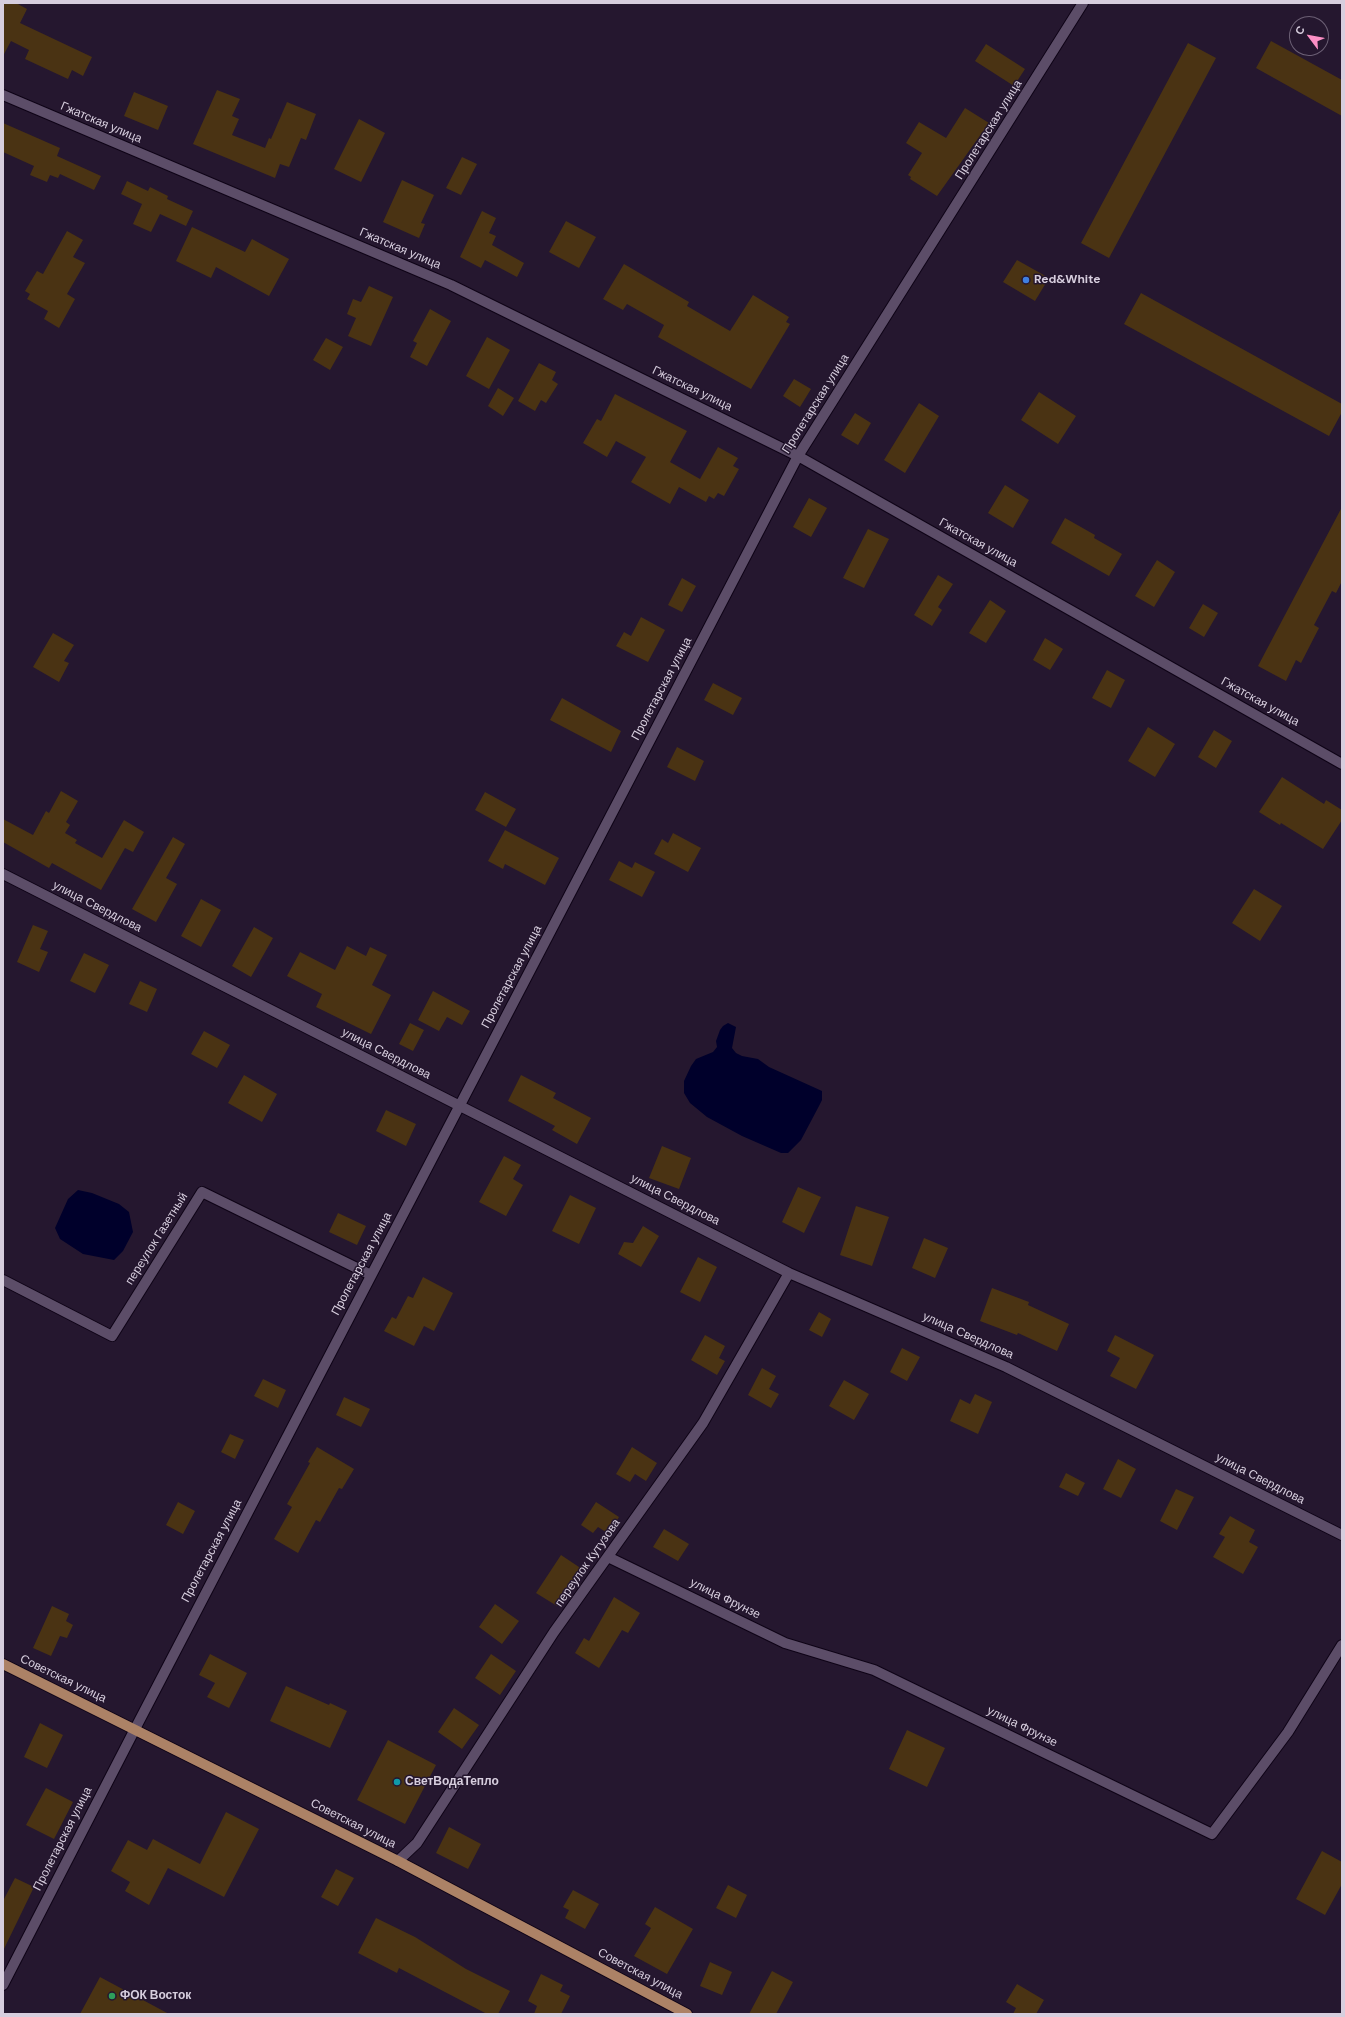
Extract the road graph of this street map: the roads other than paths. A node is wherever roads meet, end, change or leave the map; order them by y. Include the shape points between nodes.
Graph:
1 (1083, 3) edge
2 (3, 95) edge
3 (798, 456) junction
4 (1342, 764) edge
5 (3, 874) edge
6 (459, 1105) junction
7 (789, 1273) junction
8 (371, 1275) junction
9 (3, 1280) edge
10 (1342, 1535) edge
11 (608, 1557) junction
12 (1342, 1645) edge
13 (3, 1664) edge
14 (135, 1729) junction
15 (398, 1861) junction
16 (3, 1985) edge
17 (687, 2014) edge

1 - 3 street, Пролетарская улица
2 - 3 street, Гжатская улица via 451,285
3 - 4 street, Гжатская улица
3 - 6 street, Пролетарская улица
5 - 6 street, улица Свердлова
6 - 7 street, улица Свердлова
6 - 8 street, Пролетарская улица
7 - 10 street, улица Свердлова via 1006,1367
7 - 11 street, переулок Кутузова via 703,1423
8 - 9 street, переулок Газетный via 202,1192 112,1336
8 - 14 street, Пролетарская улица
11 - 12 street, улица Фрунзе via 785,1643 874,1670 1212,1834 1288,1732
11 - 15 street, переулок Кутузова via 554,1632 417,1843
13 - 14 main road, Советская улица
14 - 15 main road, Советская улица
14 - 16 street, Пролетарская улица
15 - 17 main road, Советская улица

